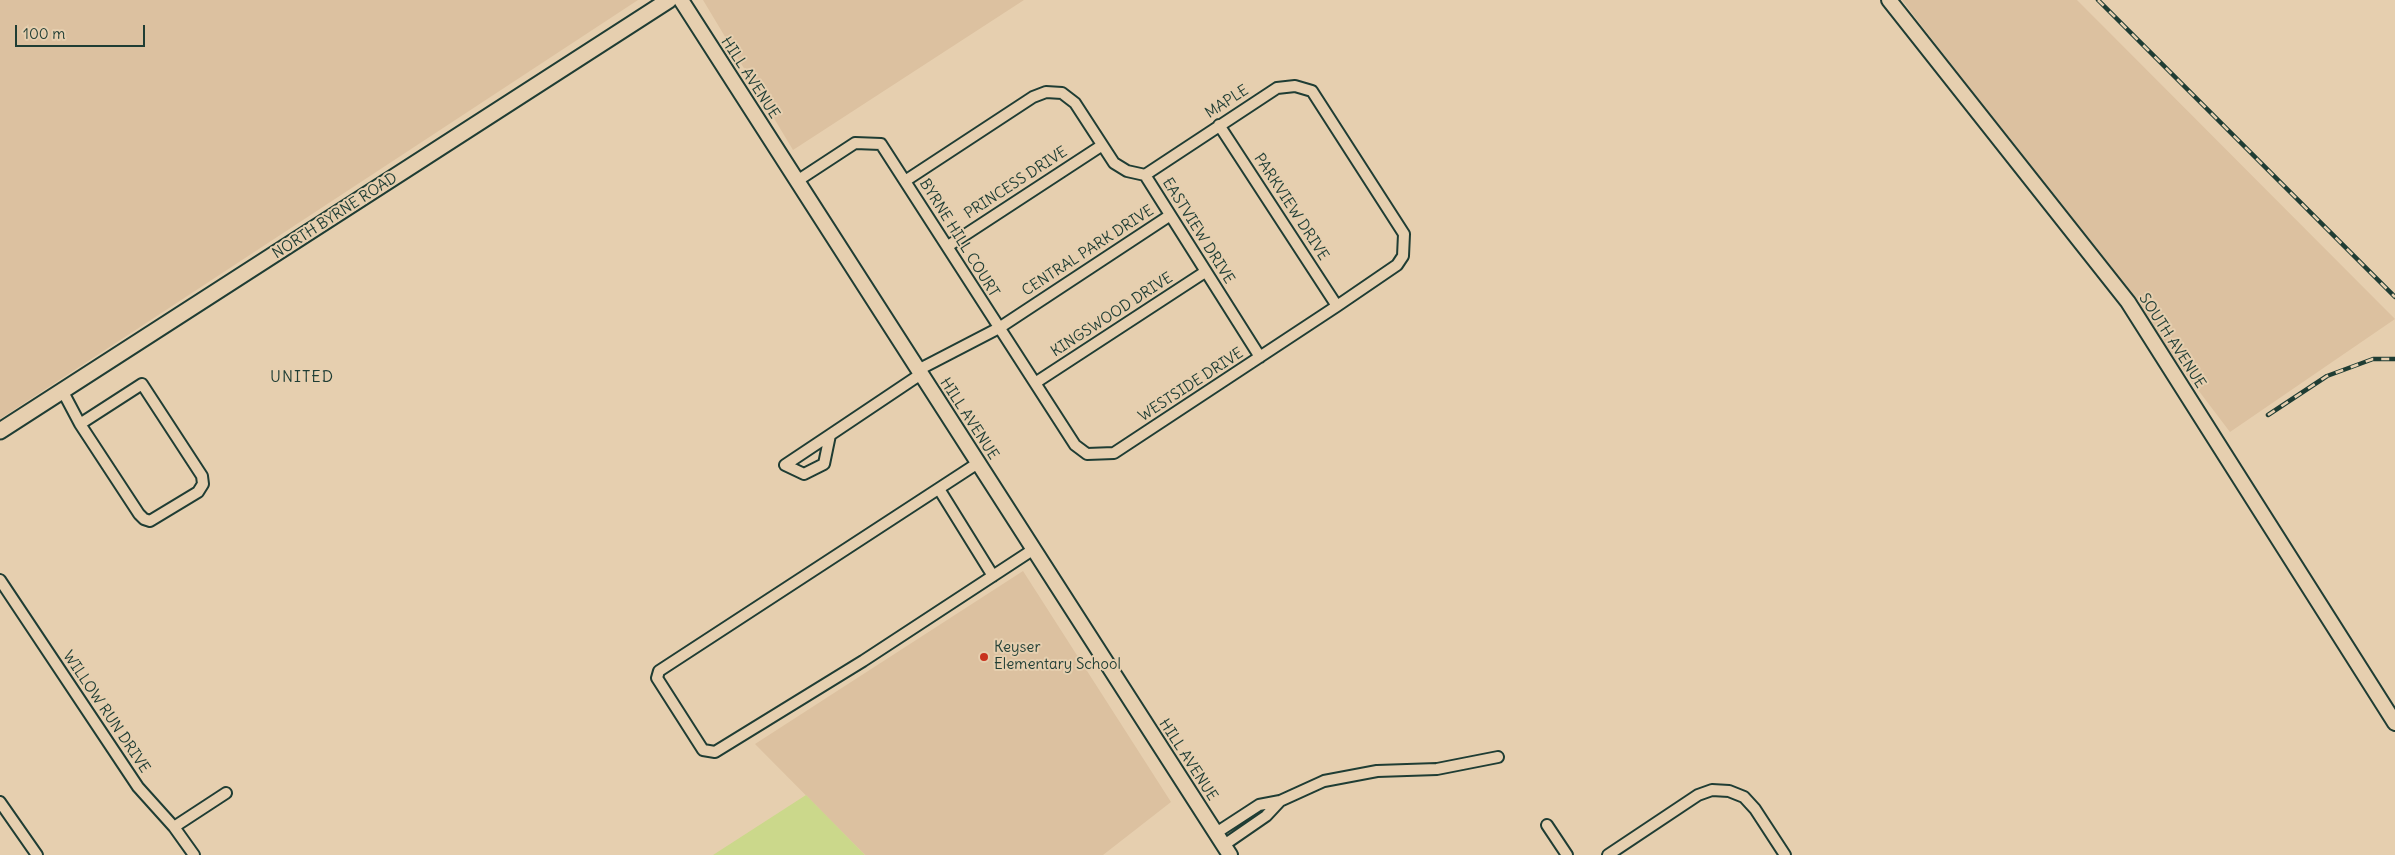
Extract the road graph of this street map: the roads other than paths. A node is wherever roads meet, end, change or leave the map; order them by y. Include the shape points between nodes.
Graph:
1 (669, 0) edge
2 (681, 0) edge
3 (1889, 0) edge
4 (1324, 110) joint
5 (1220, 125) junction
6 (1101, 146) junction
7 (1145, 175) junction
8 (905, 180) junction
9 (797, 181) junction
10 (1169, 216) junction
11 (948, 246) junction
12 (1205, 272) junction
13 (1337, 306) junction
14 (998, 328) junction
15 (1260, 357) junction
16 (920, 372) junction
17 (1035, 383) junction
18 (62, 390) junction
19 (80, 424) junction
20 (1064, 428) joint
21 (0, 431) edge
22 (830, 435) junction
23 (978, 463) junction
24 (939, 489) junction
25 (1034, 549) junction
26 (993, 576) junction
27 (0, 580) edge
28 (2395, 723) edge
29 (1498, 757) dead end
30 (226, 794) dead end
31 (1280, 801) junction
32 (0, 802) edge
33 (1547, 825) dead end
34 (174, 827) junction
35 (1216, 833) junction
36 (1227, 850) edge
37 (37, 855) edge
38 (194, 855) edge
39 (1567, 855) edge
40 (1608, 855) edge
41 (1785, 855) edge

1 - 18 main road, NORTH BYRNE ROAD
2 - 9 main road, HILL AVENUE
3 - 28 main road, SOUTH AVENUE via 2128,302
4 - 5 street, MAPLE via 1312,91 1294,86 1276,88
4 - 13 street, WESTSIDE DRIVE via 1404,234 1403,256 1396,265
5 - 7 street, MAPLE
5 - 13 street, PARKVIEW DRIVE
6 - 7 street, EASTVIEW DRIVE via 1114,164
6 - 8 street, EASTVIEW DRIVE via 1075,103 1062,93 1046,92 1033,97
6 - 11 street, PRINCESS DRIVE
7 - 10 street, EASTVIEW DRIVE
8 - 9 street, BYRNE HILL COURT via 881,144 855,143
8 - 11 street, BYRNE HILL COURT
9 - 16 main road, HILL AVENUE
10 - 12 street, EASTVIEW DRIVE
10 - 14 street, CENTRAL PARK DRIVE
11 - 14 street, BYRNE HILL COURT
12 - 15 street, EASTVIEW DRIVE
12 - 17 street, KINGSWOOD DRIVE
13 - 15 street, WESTSIDE DRIVE
14 - 16 street, CENTRAL PARK DRIVE
14 - 17 street, BYRNE HILL COURT
15 - 20 street, WESTSIDE DRIVE via 1114,453 1087,454 1075,445
16 - 22 street, CENTRAL PARK DRIVE
16 - 23 main road, HILL AVENUE
17 - 20 street, BYRNE HILL COURT
18 - 19 street
18 - 21 main road, NORTH BYRNE ROAD
19 - 19 street via 142,384 202,476 203,484 198,492 156,520 144,519
22 - 22 street, CENTRAL PARK DRIVE via 800,455 785,465 804,474 824,464
23 - 24 street
23 - 25 main road, HILL AVENUE
24 - 26 street
24 - 26 street via 659,671 657,678 703,750 715,752
25 - 26 street
25 - 35 main road, HILL AVENUE
27 - 34 street, WILLOW RUN DRIVE via 138,787
29 - 31 street via 1437,769 1378,770 1324,781
30 - 34 street
31 - 35 street via 1259,806
31 - 36 street
32 - 37 street
33 - 39 street
34 - 38 street, WILLOW RUN DRIVE
35 - 36 main road, HILL AVENUE
40 - 41 street via 1698,795 1712,790 1729,791 1744,797

